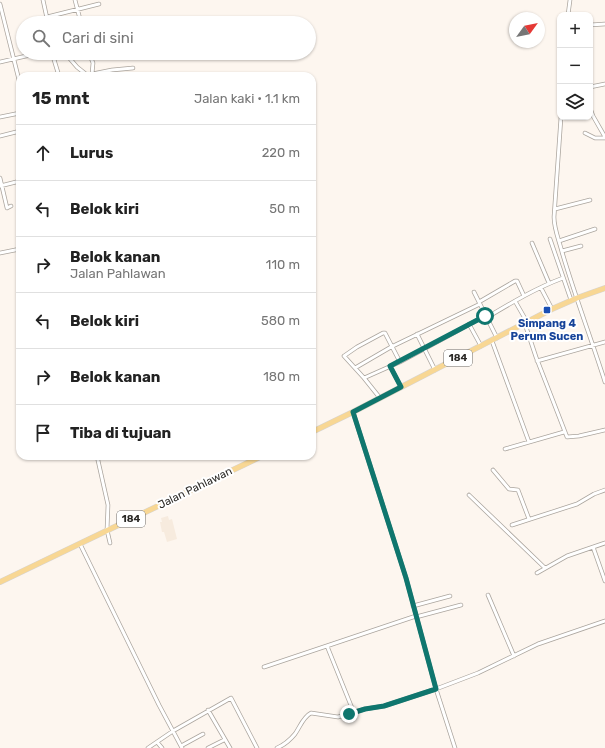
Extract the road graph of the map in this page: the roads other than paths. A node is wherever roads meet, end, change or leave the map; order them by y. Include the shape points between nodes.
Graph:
1 (43, 0) edge
2 (76, 0) edge
3 (570, 0) edge
4 (0, 4) edge
5 (98, 4) dead end
6 (78, 10) junction
7 (568, 12) edge
8 (47, 16) edge
9 (51, 16) edge
10 (79, 16) edge
11 (605, 24) edge
12 (593, 26) edge
13 (14, 58) junction
14 (54, 60) edge
15 (71, 60) edge
16 (92, 60) edge
17 (0, 62) edge
18 (133, 68) dead end
19 (17, 72) edge
20 (58, 72) edge
21 (82, 72) edge
22 (92, 72) edge
23 (102, 72) edge
24 (605, 84) edge
25 (593, 86) edge
26 (16, 114) edge
27 (593, 116) edge
28 (0, 117) edge
29 (561, 120) edge
30 (16, 132) edge
31 (585, 133) dead end
32 (0, 136) edge
33 (605, 137) edge
34 (0, 178) edge
35 (16, 182) edge
36 (1, 186) edge
37 (2, 192) edge
38 (590, 200) dead end
39 (11, 206) dead end
40 (555, 209) junction
41 (595, 229) dead end
42 (550, 239) dead end
43 (559, 241) junction
44 (532, 243) dead end
45 (580, 246) dead end
46 (16, 250) edge
47 (562, 251) junction
48 (0, 253) edge
49 (564, 278) junction
50 (549, 284) junction
51 (541, 288) junction
52 (605, 288) edge
53 (474, 292) dead end
54 (524, 296) junction
55 (574, 299) junction
56 (515, 301) junction
57 (479, 303) junction
58 (552, 309) junction
59 (486, 317) junction
60 (526, 323) junction
61 (469, 324) junction
62 (417, 334) junction
63 (497, 338) junction
64 (492, 341) junction
65 (605, 342) edge
66 (593, 345) junction
67 (481, 346) junction
68 (391, 347) junction
69 (424, 348) junction
70 (537, 361) junction
71 (400, 362) junction
72 (390, 366) junction
73 (355, 368) junction
74 (435, 370) junction
75 (364, 378) junction
76 (605, 382) edge
77 (401, 387) junction
78 (380, 398) junction
79 (353, 412) junction
80 (316, 430) edge
81 (605, 430) edge
82 (564, 432) junction
83 (529, 442) junction
84 (505, 449) dead end
85 (98, 460) edge
86 (254, 460) edge
87 (493, 470) dead end
88 (605, 490) edge
89 (469, 495) dead end
90 (529, 519) junction
91 (512, 525) dead end
92 (107, 530) junction
93 (110, 543) dead end
94 (605, 543) edge
95 (80, 544) junction
96 (593, 547) junction
97 (545, 568) junction
98 (537, 573) dead end
99 (605, 581) edge
100 (0, 582) edge
101 (488, 595) dead end
102 (450, 596) dead end
103 (461, 605) dead end
104 (413, 606) junction
105 (416, 617) junction
106 (605, 621) edge
107 (328, 646) junction
108 (514, 656) junction
109 (264, 667) dead end
110 (436, 689) junction
111 (208, 710) junction
112 (354, 713) junction
113 (173, 731) junction
114 (204, 734) dead end
115 (224, 740) junction
116 (157, 742) junction
117 (181, 747) edge
118 (281, 747) edge
119 (148, 748) edge
120 (162, 748) edge
121 (208, 748) edge
122 (230, 748) edge
123 (257, 748) edge
124 (277, 748) edge
125 (455, 748) edge

1 - 8 street
2 - 6 street
3 - 7 street
4 - 13 street
5 - 6 street
6 - 9 street
6 - 10 street
11 - 12 street
13 - 17 street
13 - 19 street
14 - 20 street
15 - 21 street
16 - 22 street
18 - 23 street
24 - 25 street
26 - 28 street
27 - 33 street
29 - 40 street
30 - 32 street
31 - 33 street via 595,138
34 - 36 street
35 - 36 street
36 - 37 street
37 - 39 street via 7,208
38 - 40 street
40 - 43 street via 554,230
41 - 43 street
42 - 49 street
43 - 47 street
44 - 50 street
45 - 47 street
46 - 48 street
47 - 55 street
49 - 50 street
49 - 55 street
50 - 51 street
51 - 54 street
51 - 58 street
52 - 55 main road, 184
53 - 57 street
54 - 56 street
54 - 57 street via 515,281
55 - 58 main road, 184
55 - 66 street
56 - 59 street
56 - 60 street
57 - 59 street
57 - 62 street
58 - 60 main road, 184
59 - 61 street
59 - 63 street
60 - 63 main road, 184
60 - 70 street
61 - 67 street
61 - 69 street
62 - 68 street
62 - 69 street
63 - 64 main road, 184
64 - 67 main road, 184
64 - 83 street
65 - 66 street
66 - 70 street
66 - 76 street
67 - 74 main road, 184
68 - 71 street
68 - 73 street
68 - 73 street via 384,333 357,347 344,356
69 - 71 street
69 - 74 street
70 - 82 street
71 - 72 street
72 - 75 street
72 - 77 street
73 - 75 street
74 - 77 main road, 184
75 - 78 street
77 - 78 main road, 184
78 - 79 main road, 184
79 - 80 main road, 184
79 - 104 street
81 - 82 street via 571,437
82 - 83 street
83 - 84 street
85 - 92 street via 108,504
86 - 92 main road, Jalan Pahlawan / 184
87 - 90 street via 509,489 518,490
88 - 90 street via 577,504
89 - 97 street
90 - 91 street
92 - 93 street
92 - 95 main road, Jalan Pahlawan / 184
94 - 96 street
95 - 100 main road, Jalan Pahlawan / 184
95 - 113 street
96 - 97 street via 567,556
96 - 99 street
97 - 98 street
101 - 108 street
102 - 104 street
103 - 105 street
104 - 105 street
105 - 107 street
105 - 110 street
106 - 108 street via 538,644
107 - 109 street
107 - 112 street
108 - 110 street via 478,674
110 - 112 street
110 - 125 street
111 - 113 street
111 - 115 street
111 - 123 street via 232,698
112 - 118 street via 338,717 310,713 290,740
113 - 116 street
113 - 117 street
114 - 117 street
115 - 121 street
115 - 122 street
116 - 119 street
116 - 120 street
118 - 124 street

